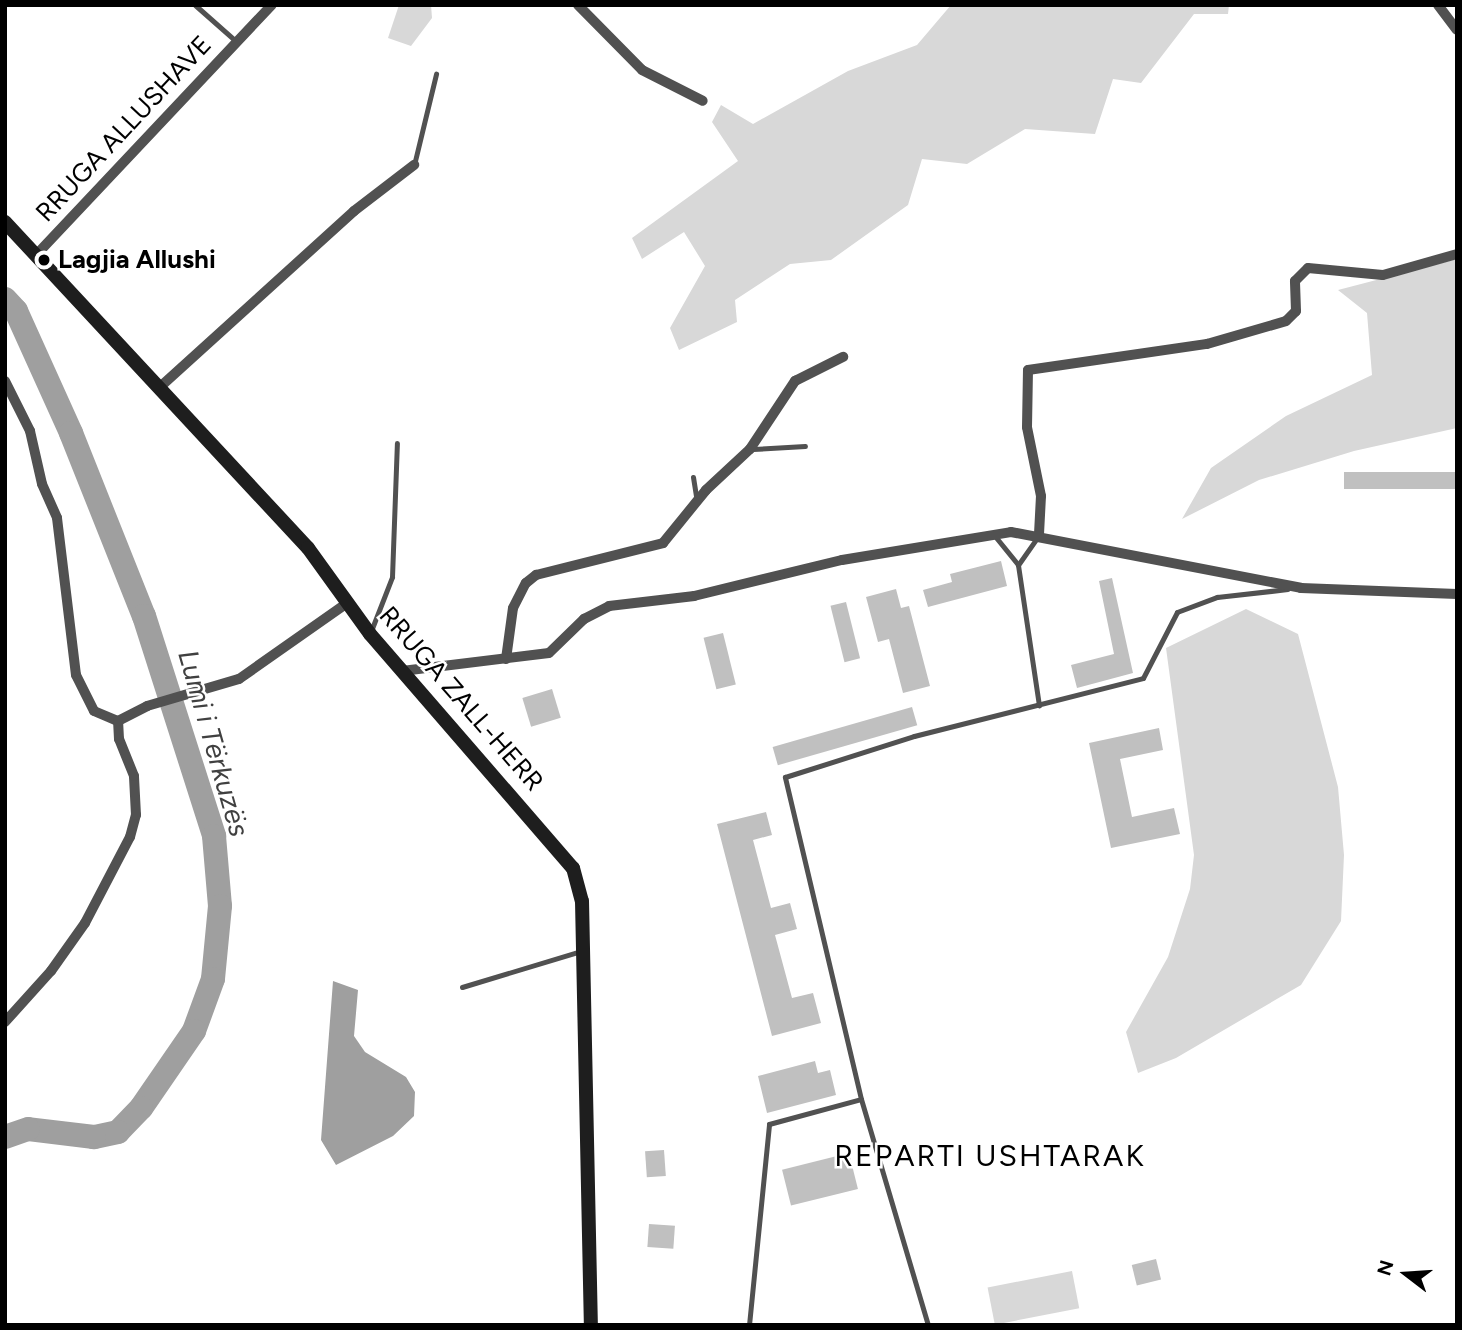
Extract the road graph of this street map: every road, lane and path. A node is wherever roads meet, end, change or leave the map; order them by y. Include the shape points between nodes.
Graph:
1 (195, 5) edge
2 (272, 5) edge
3 (578, 5) edge
4 (1438, 5) edge
5 (1457, 30) edge
6 (237, 42) junction
7 (436, 74) dead end
8 (703, 101) dead end
9 (414, 165) joint
10 (5, 222) edge
11 (38, 253) junction
12 (1457, 254) edge
13 (843, 357) dead end
14 (5, 382) edge
15 (160, 387) junction
16 (397, 443) dead end
17 (805, 446) dead end
18 (750, 449) junction
19 (693, 477) dead end
20 (697, 501) junction
21 (1040, 534) junction
22 (994, 535) junction
23 (1018, 565) junction
24 (1301, 588) junction
25 (1457, 594) edge
26 (347, 603) junction
27 (370, 634) junction
28 (506, 659) junction
29 (402, 671) junction
30 (1039, 705) junction
31 (118, 721) junction
32 (584, 950) junction
33 (462, 987) dead end
34 (5, 1022) edge
35 (861, 1099) junction
36 (591, 1325) edge
37 (749, 1325) edge
38 (928, 1325) edge

1 - 6 lane
2 - 6 street, RRUGA ALLUSHAVE
3 - 8 street via 642,70
4 - 5 street
6 - 11 street, RRUGA ALLUSHAVE
7 - 9 lane
9 - 15 street via 354,211
10 - 11 main road, RRUGA ZALL-HERR
11 - 15 main road, RRUGA ZALL-HERR
12 - 21 street via 1382,275 1308,268 1295,281 1296,311 1286,321 1207,344 1028,370 1027,427 1031,465 1041,495
13 - 18 street via 795,381
14 - 31 street via 30,431 42,484 57,518 76,676 94,711
15 - 26 main road, RRUGA ZALL-HERR via 308,548
16 - 27 lane via 391,578
17 - 18 lane
18 - 20 street
19 - 20 lane
20 - 28 street via 663,543 548,572 526,583 513,608
21 - 22 street
21 - 23 lane
21 - 24 street via 1111,555
22 - 23 lane
22 - 28 street via 842,560 694,596 609,606 584,619 549,653
23 - 30 lane
24 - 25 street
24 - 30 lane via 1217,597 1177,612 1148,676
26 - 27 main road, RRUGA ZALL-HERR
26 - 31 street via 239,679 147,706
27 - 29 main road, RRUGA ZALL-HERR
28 - 29 street
29 - 32 main road, RRUGA ZALL-HERR via 573,868 582,901
30 - 35 lane via 914,736 785,777
31 - 34 street via 135,785 130,837 85,923 51,971
32 - 33 lane
32 - 36 main road, RRUGA ZALL-HERR
35 - 37 lane via 769,1124
35 - 38 lane

